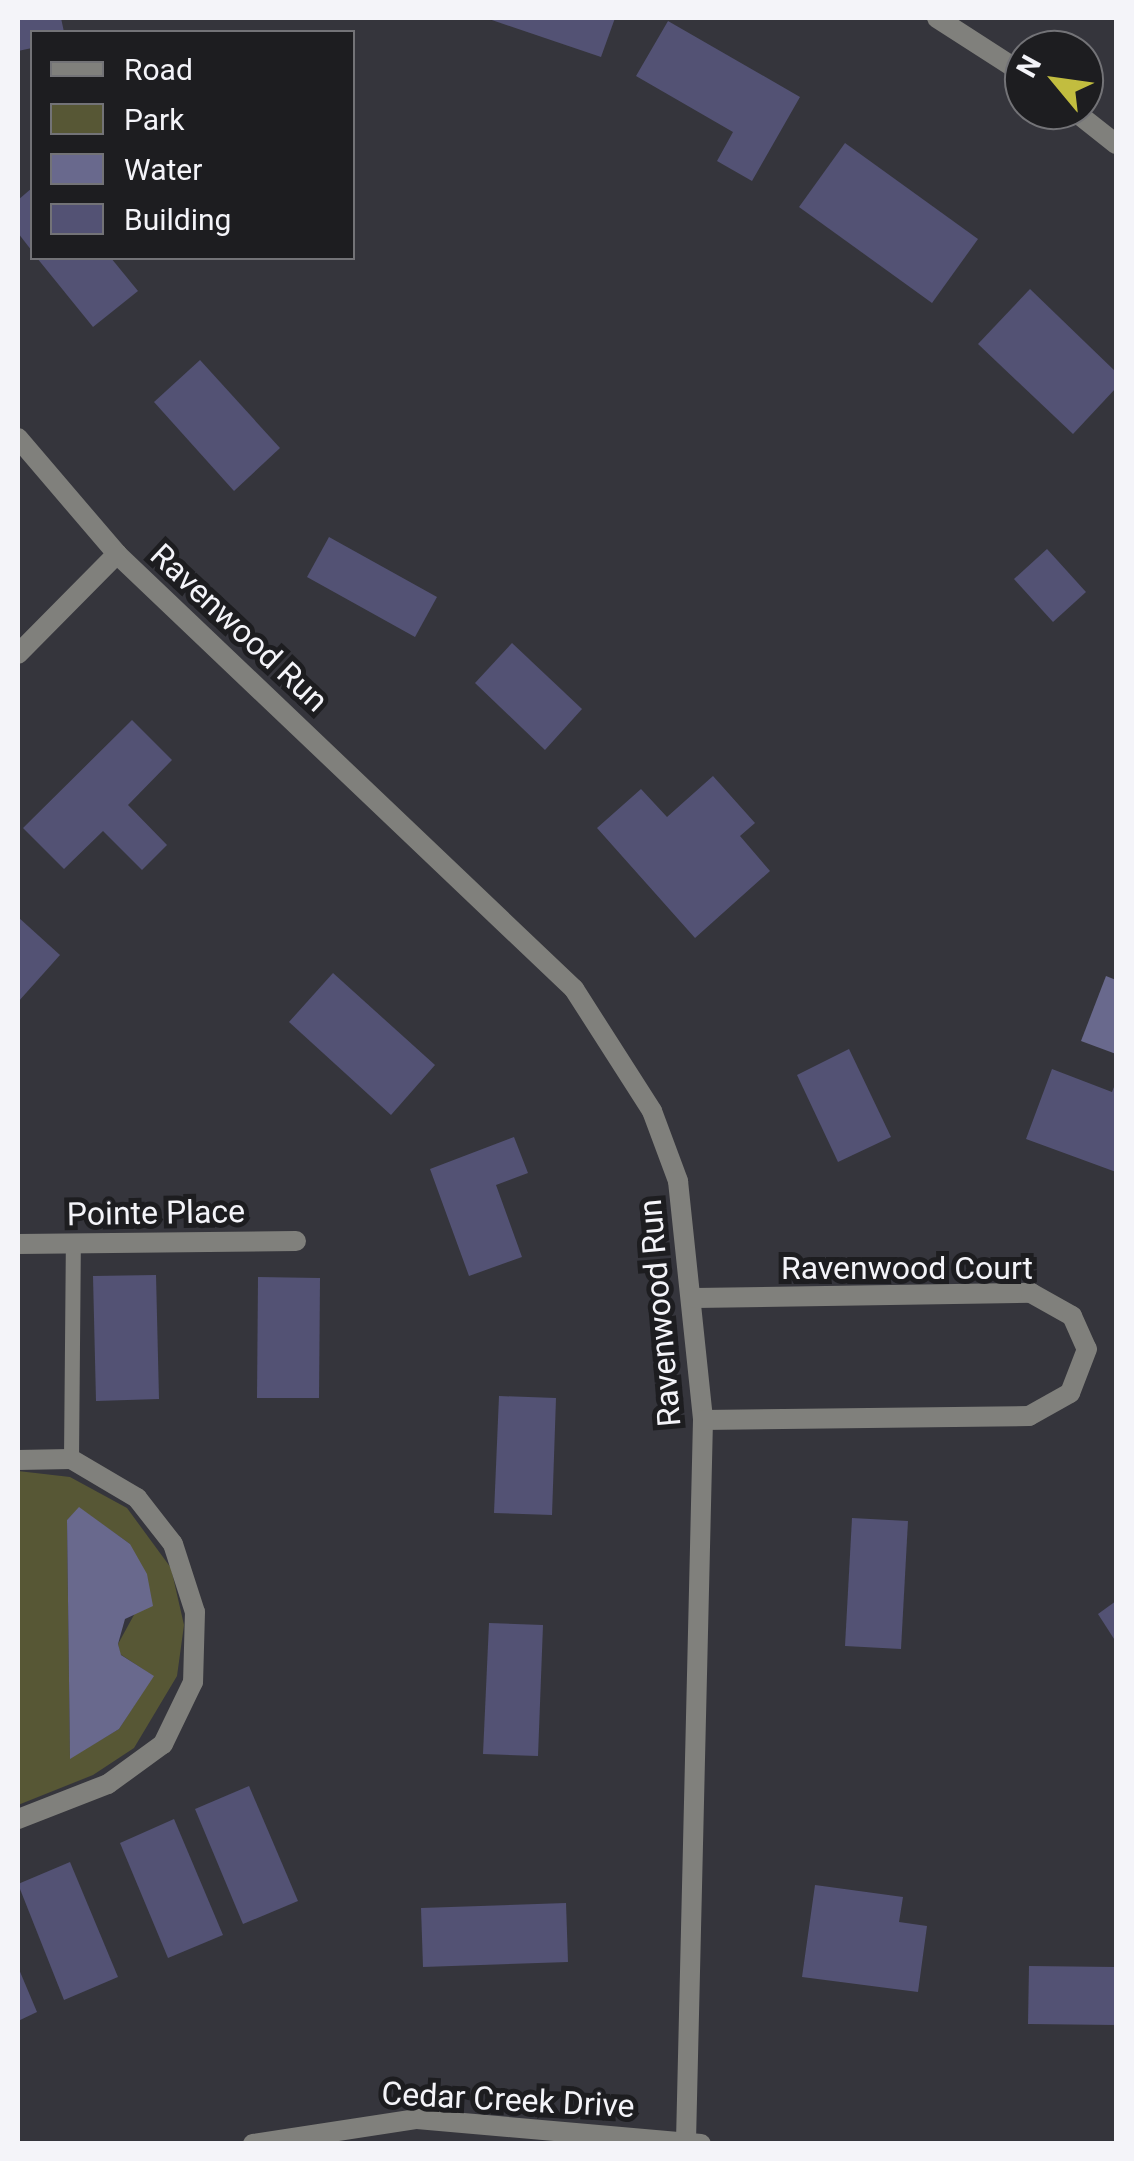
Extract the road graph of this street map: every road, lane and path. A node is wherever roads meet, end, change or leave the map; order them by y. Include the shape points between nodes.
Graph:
1 (938, 18) edge
2 (1004, 61) edge
3 (18, 438) edge
4 (117, 554) junction
5 (18, 654) edge
6 (296, 1242) dead end
7 (18, 1244) edge
8 (72, 1244) junction
9 (695, 1298) junction
10 (702, 1420) junction
11 (71, 1459) junction
12 (18, 1460) edge
13 (18, 1819) edge
14 (482, 2134) edge
15 (693, 2142) edge
16 (253, 2144) edge

1 - 2 street
3 - 4 street, Ravenwood Run
4 - 5 street
4 - 9 street, Ravenwood Run via 574,989 652,1110 678,1182
6 - 8 street, Pointe Place
7 - 8 street, Pointe Place
8 - 11 lane
9 - 10 street, Ravenwood Run
9 - 10 street, Ravenwood Court via 1031,1293 1072,1316 1087,1350 1070,1393 1029,1416
10 - 15 street, Ravenwood Run
11 - 12 street
11 - 13 street via 137,1498 173,1544 194,1612 193,1682 164,1744 108,1784
14 - 15 street, Cedar Creek Drive
14 - 16 street, Cedar Creek Drive via 365,2122

